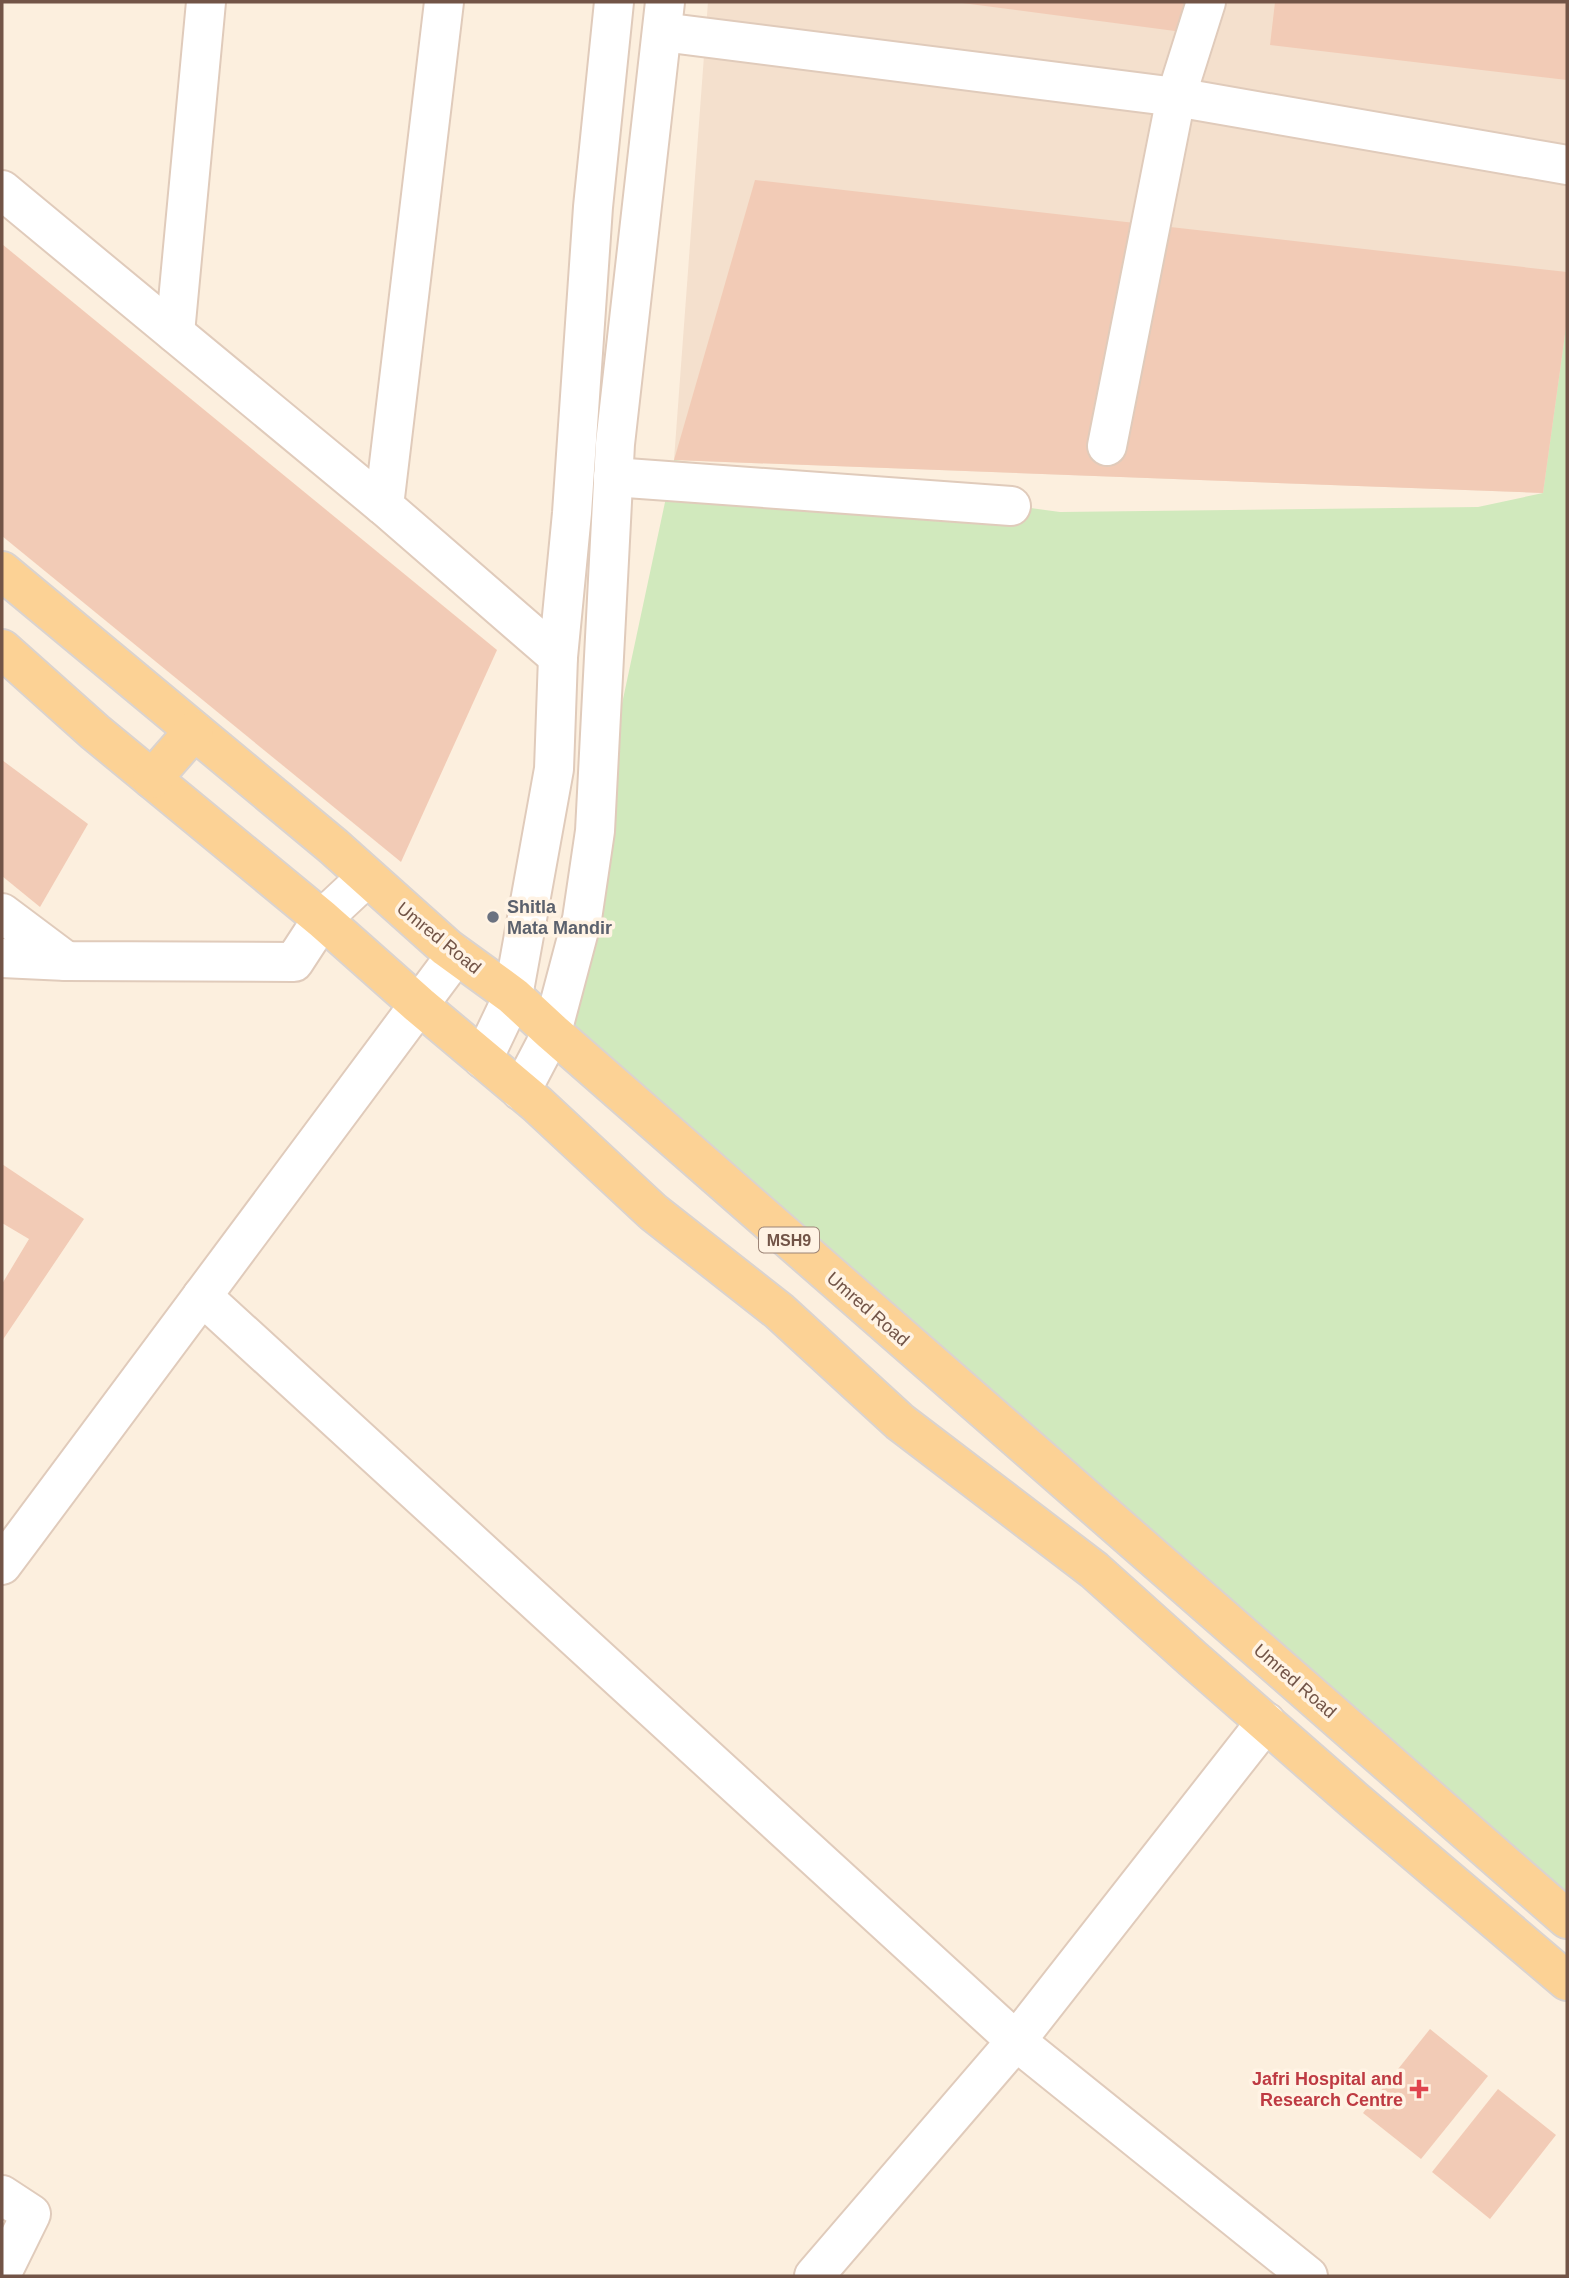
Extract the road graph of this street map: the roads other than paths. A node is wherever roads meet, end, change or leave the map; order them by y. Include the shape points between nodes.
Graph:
1 (206, 2) edge
2 (444, 2) edge
3 (614, 2) edge
4 (1206, 2) edge
5 (663, 17) edge
6 (1176, 97) junction
7 (1567, 165) edge
8 (2, 190) edge
9 (175, 333) junction
10 (1107, 446) dead end
11 (613, 477) junction
12 (384, 506) junction
13 (1011, 506) dead end
14 (2, 571) edge
15 (2, 649) edge
16 (558, 657) junction
17 (194, 731) junction
18 (152, 779) junction
19 (367, 877) junction
20 (2, 913) edge
21 (322, 919) junction
22 (456, 955) junction
23 (2, 958) edge
24 (66, 961) junction
25 (513, 996) junction
26 (419, 1005) junction
27 (552, 1032) junction
28 (483, 1059) junction
29 (521, 1091) junction
30 (202, 1296) junction
31 (864, 1306) junction
32 (827, 1355) junction
33 (2, 1565) edge
34 (1266, 1723) junction
35 (1567, 1919) edge
36 (1567, 1981) edge
37 (1016, 2041) junction
38 (2, 2195) edge
39 (2, 2273) edge
40 (814, 2276) edge
41 (1308, 2276) edge

1 - 9 street
2 - 12 street
3 - 16 street via 596,169
4 - 6 street
5 - 6 street
5 - 11 street
6 - 7 street
6 - 10 street
8 - 9 street
9 - 12 street
11 - 13 street
11 - 27 street via 595,831 582,919
12 - 16 street
14 - 17 main road, Umred Road / MSH9
15 - 18 main road
16 - 25 street via 554,769
17 - 18 main road
17 - 19 main road, Umred Road / MSH9
18 - 21 main road
19 - 21 street
19 - 22 main road, Umred Road / MSH9
20 - 24 street
21 - 24 street via 294,962
21 - 26 main road
22 - 25 main road, Umred Road / MSH9
22 - 26 street
23 - 24 street
25 - 27 main road, Umred Road / MSH9
25 - 28 street
26 - 28 main road
26 - 30 street
27 - 29 street
27 - 31 main road, Umred Road / MSH9
28 - 29 main road
29 - 32 main road via 653,1212 779,1311
30 - 33 street
30 - 37 street
31 - 32 main road
31 - 35 main road, Umred Road / MSH9
32 - 34 main road via 900,1422 1094,1570
34 - 36 main road
34 - 37 street
37 - 40 street
37 - 41 street
38 - 39 street via 31,2214

